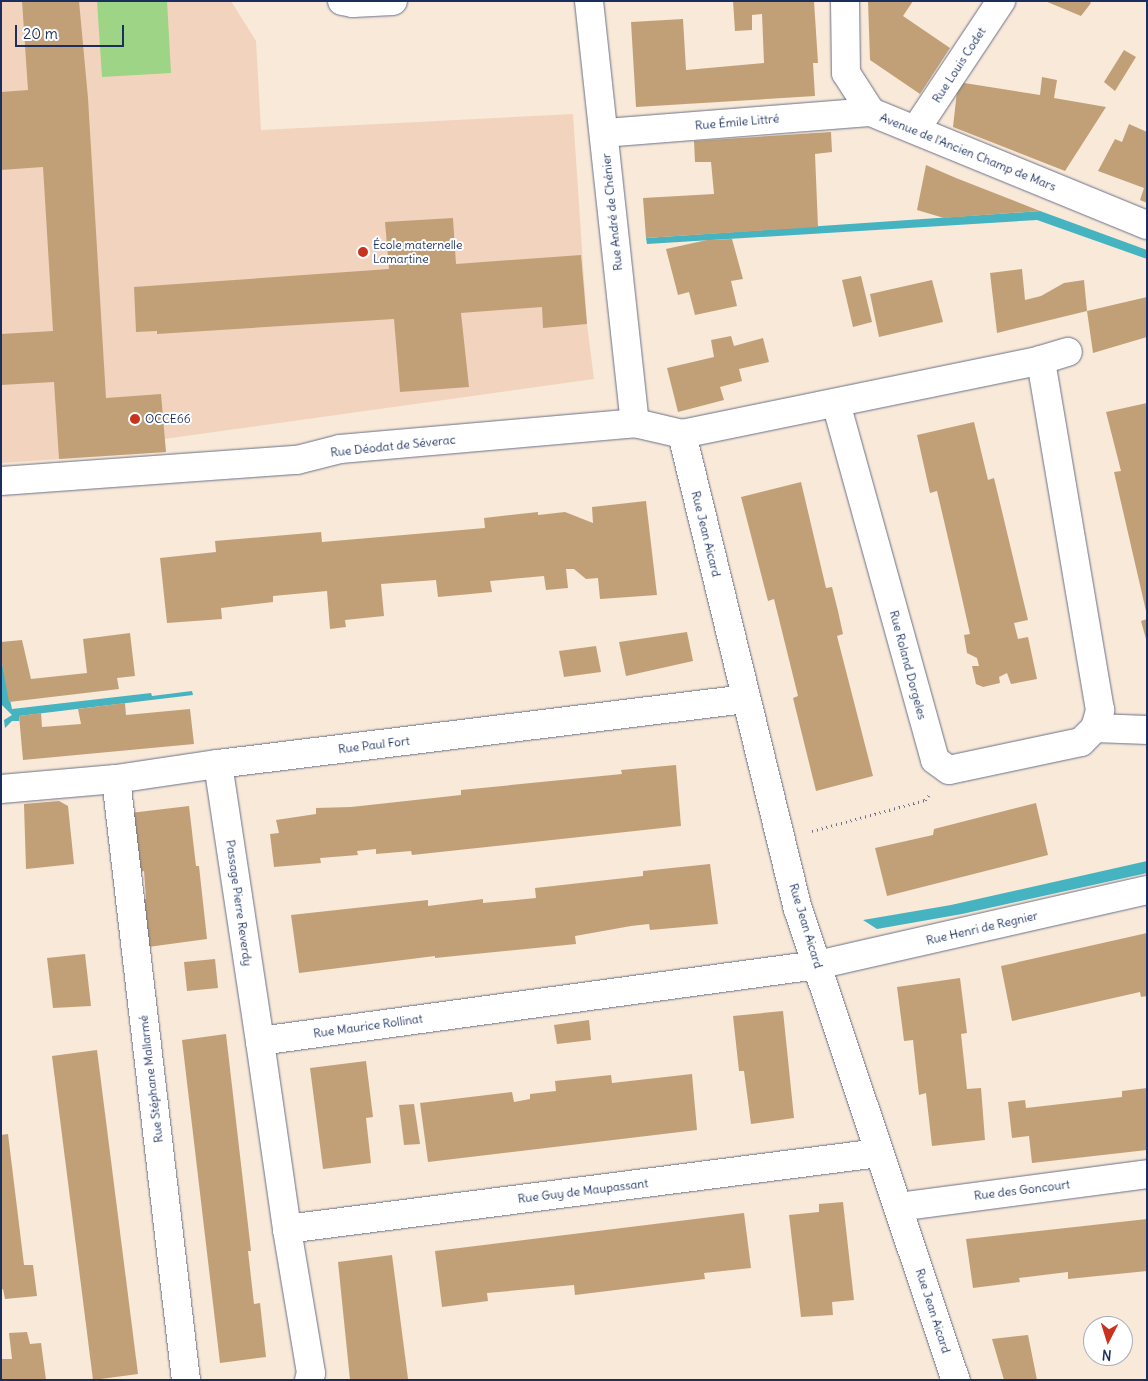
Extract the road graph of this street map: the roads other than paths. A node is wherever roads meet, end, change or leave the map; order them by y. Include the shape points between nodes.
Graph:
1 (342, 1) edge
2 (393, 1) edge
3 (589, 1) edge
4 (845, 1) edge
5 (1001, 1) edge
6 (871, 112) junction
7 (916, 129) junction
8 (604, 133) junction
9 (1147, 226) edge
10 (1068, 352) dead end
11 (1041, 360) junction
12 (836, 403) junction
13 (635, 423) junction
14 (682, 434) junction
15 (1, 481) edge
16 (746, 699) junction
17 (1096, 728) junction
18 (1147, 730) edge
19 (218, 764) junction
20 (116, 779) junction
21 (1, 789) edge
22 (1147, 890) edge
23 (817, 965) junction
24 (260, 1041) junction
25 (879, 1154) junction
26 (1147, 1174) edge
27 (898, 1207) junction
28 (287, 1229) junction
29 (186, 1380) edge
30 (309, 1380) edge
31 (956, 1380) edge

1 - 2 street
3 - 8 street, Rue André de Chénier
4 - 6 street, Avenue de l'Ancien Champ de Mars via 846,73
5 - 7 street, Rue Louis Codet
6 - 7 street, Avenue de l'Ancien Champ de Mars
6 - 8 street, Rue Émile Littré
7 - 9 street, Avenue de l'Ancien Champ de Mars
8 - 13 street, Rue André de Chénier
10 - 11 street
11 - 12 street
11 - 17 street via 1100,710
12 - 14 street
12 - 17 street, Rue Roland Dorgeles via 935,760 949,770 1081,742
13 - 14 street
13 - 15 street, Rue Déodat de Séverac via 340,449 297,460
14 - 16 street, Rue Jean Aicard
16 - 19 street, Rue Paul Fort
16 - 23 street, Rue Jean Aicard via 798,909
17 - 18 street
19 - 20 street, Rue Paul Fort
19 - 24 street, Passage Pierre Reverdy
20 - 21 street, Rue Paul Fort
20 - 29 street, Rue Stéphane Mallarmé
22 - 23 street, Rue Henri de Regnier
23 - 24 street, Rue Maurice Rollinat
23 - 25 street, Rue Jean Aicard
24 - 28 street
25 - 27 street, Rue Jean Aicard
25 - 28 street, Rue Guy de Maupassant
26 - 27 street, Rue des Goncourt
27 - 31 street, Rue Jean Aicard
28 - 30 street via 311,1373

